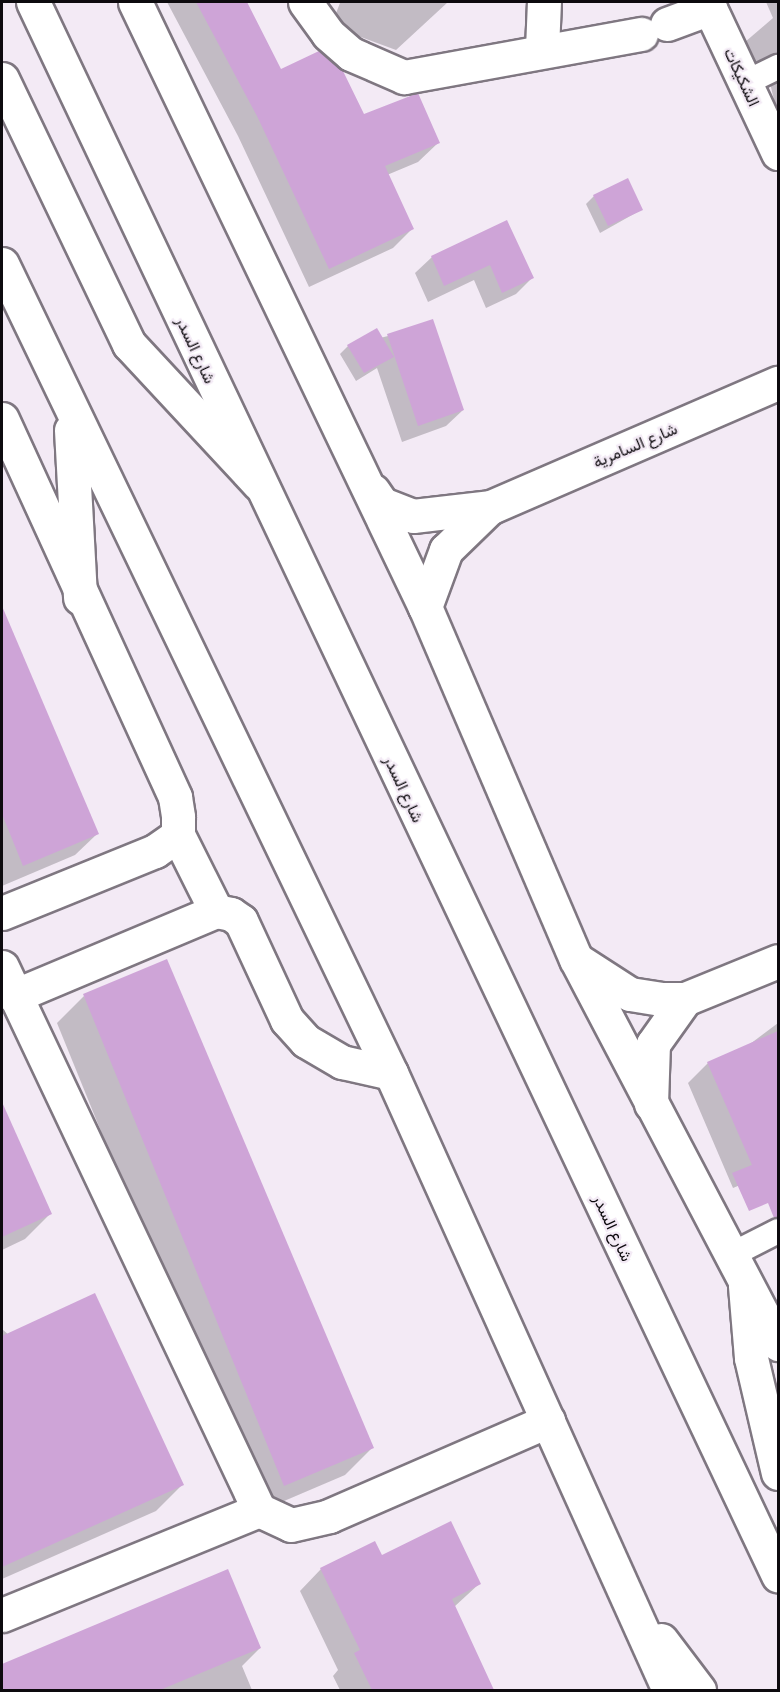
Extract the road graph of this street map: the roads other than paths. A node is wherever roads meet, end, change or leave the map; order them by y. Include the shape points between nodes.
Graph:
1 (33, 2) edge
2 (135, 2) edge
3 (305, 2) edge
4 (544, 2) edge
5 (708, 5) edge
6 (542, 49) junction
7 (778, 67) edge
8 (2, 79) edge
9 (745, 83) junction
10 (775, 137) edge
11 (2, 264) edge
12 (778, 383) edge
13 (70, 417) junction
14 (2, 419) edge
15 (366, 482) junction
16 (259, 484) junction
17 (491, 507) junction
18 (80, 598) junction
19 (425, 607) junction
20 (178, 835) junction
21 (216, 911) junction
22 (2, 914) edge
23 (576, 959) junction
24 (778, 961) edge
25 (2, 967) edge
26 (15, 996) junction
27 (685, 999) junction
28 (391, 1073) junction
29 (651, 1110) junction
30 (778, 1231) edge
31 (729, 1256) junction
32 (745, 1286) junction
33 (778, 1344) edge
34 (548, 1421) junction
35 (778, 1473) edge
36 (259, 1510) junction
37 (778, 1575) edge
38 (625, 1590) junction
39 (2, 1616) edge
40 (669, 1690) edge
41 (699, 1690) edge

1 - 16 street, شارع السدر
2 - 15 street
3 - 6 street via 328,34 351,54 404,77
4 - 6 street
5 - 6 street via 654,29
5 - 9 street, الشكيكات
7 - 9 lane
8 - 16 street via 129,344
9 - 10 street, الشكيكات
11 - 13 street
12 - 17 street, شارع السامرية
13 - 18 street
13 - 28 street
14 - 18 street
15 - 17 street, شارع السامرية via 382,504 413,516
15 - 19 street
16 - 37 street, شارع السدر
17 - 19 street, شارع السامرية via 446,550
18 - 20 street via 175,797
19 - 23 street
20 - 21 street
20 - 22 street via 135,860
21 - 26 street
21 - 28 street via 241,921 287,1020 306,1041 342,1062
23 - 27 street via 630,994
23 - 29 street
24 - 27 street
25 - 26 street
26 - 36 street
27 - 29 street via 653,1044
28 - 34 street
29 - 31 street
30 - 31 lane
31 - 32 street
32 - 33 street
32 - 35 street via 751,1358
34 - 36 street via 329,1516 291,1525
34 - 38 street
36 - 39 street
38 - 40 street
38 - 41 street

